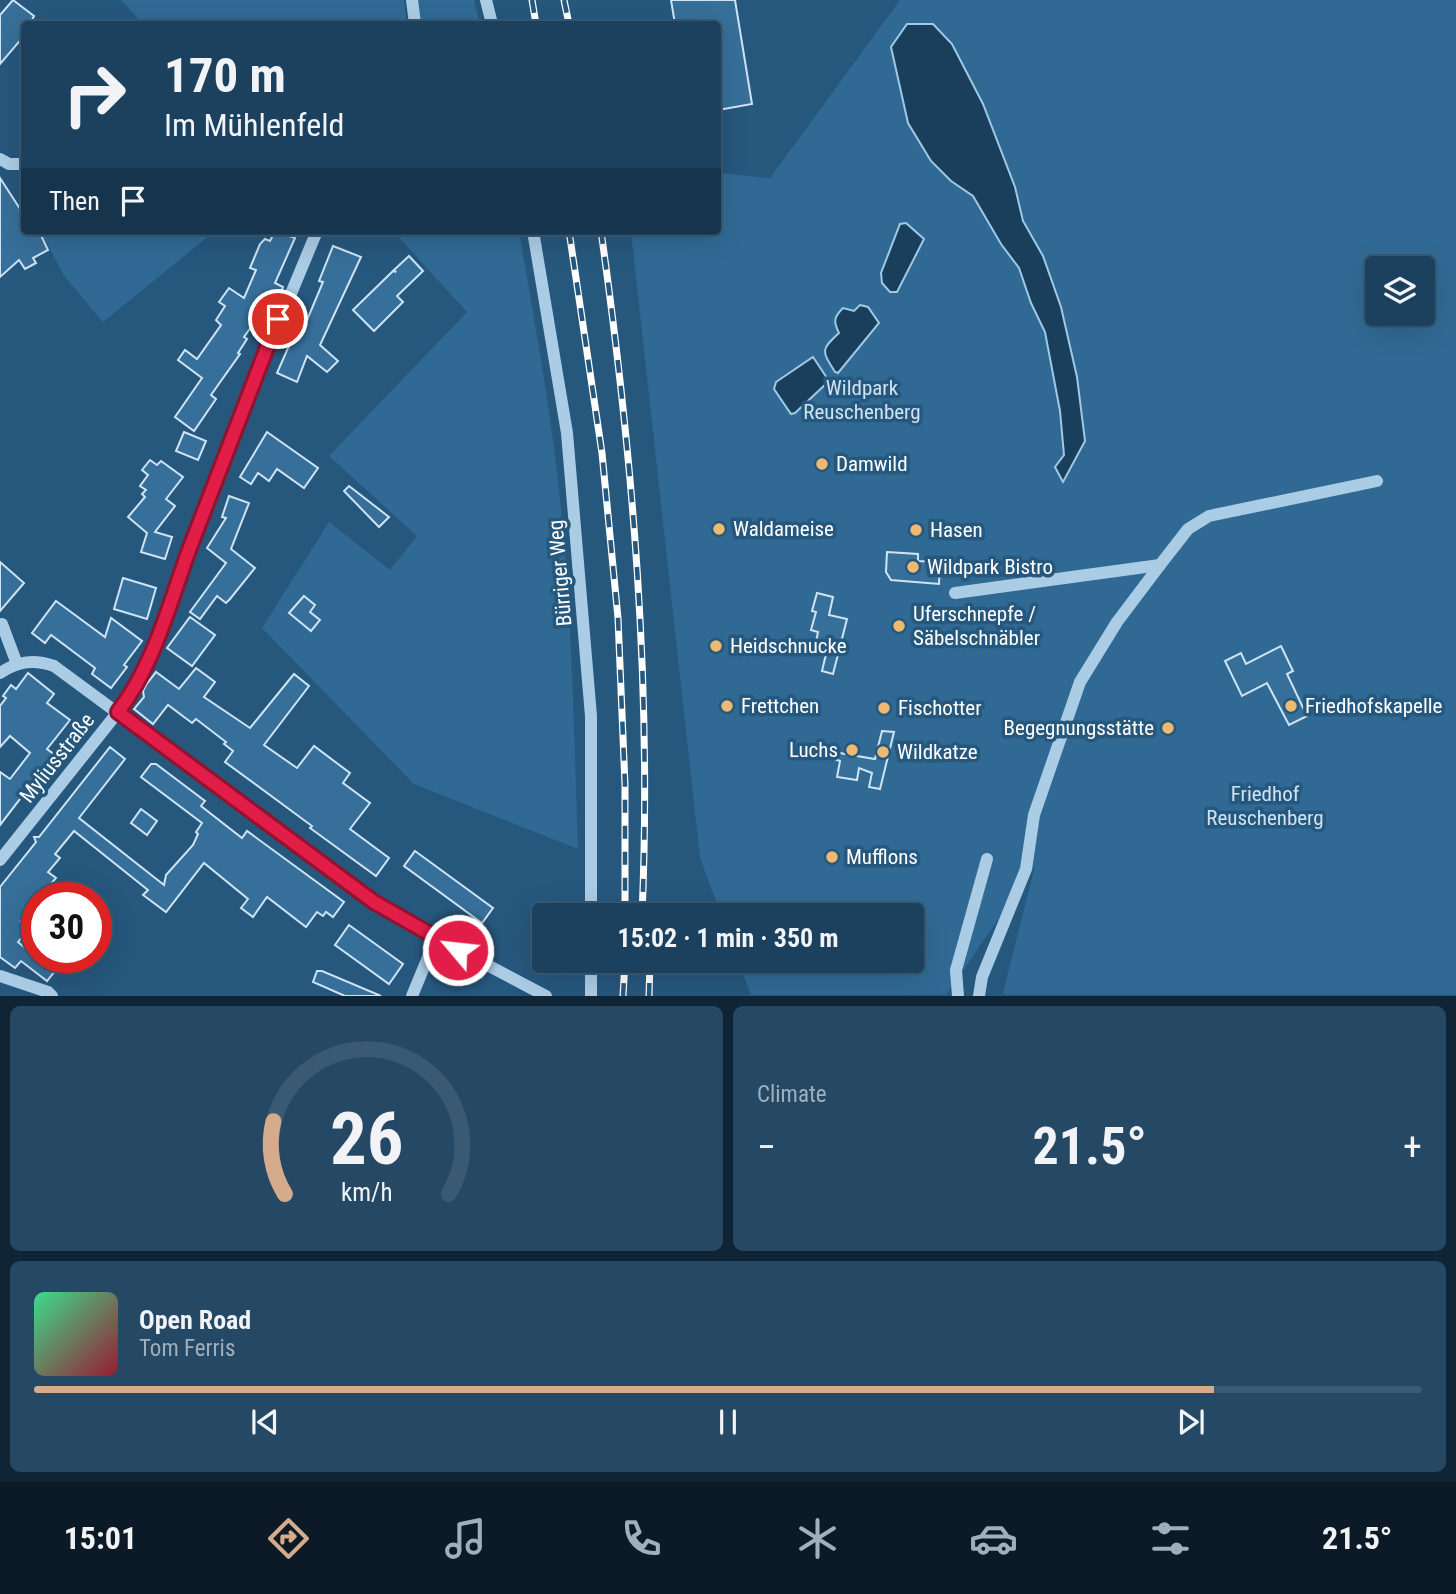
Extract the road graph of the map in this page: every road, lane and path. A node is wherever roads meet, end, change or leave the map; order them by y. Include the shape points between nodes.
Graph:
1 (412, 0) edge
2 (486, 0) edge
3 (415, 21) edge
4 (491, 21) edge
5 (0, 159) edge
6 (21, 164) edge
7 (315, 235) edge
8 (534, 235) edge
9 (1377, 481) dead end
10 (1160, 565) junction
11 (955, 593) dead end
12 (2, 624) dead end
13 (17, 664) junction
14 (0, 673) edge
15 (118, 712) junction
16 (987, 859) dead end
17 (0, 860) edge
18 (591, 903) edge
19 (436, 938) junction
20 (591, 973) edge
21 (0, 976) edge
22 (52, 996) edge
23 (412, 996) edge
24 (546, 996) edge
25 (591, 996) edge
26 (958, 996) edge
27 (979, 996) edge

1 - 3 street
2 - 4 street
5 - 6 street
7 - 15 street, Myliusstraße via 229,443 161,629 136,686
8 - 18 street, Bürriger Weg via 568,446 591,716
9 - 10 street via 1209,516 1188,529
10 - 11 street
10 - 27 street via 1080,682 1034,816 1026,869 982,977
12 - 13 street
13 - 14 street
13 - 15 street via 40,661 54,666
15 - 17 street, Myliusstraße
15 - 19 street via 374,902
16 - 26 street via 956,970
19 - 23 street
19 - 24 street
20 - 25 street
21 - 22 street

